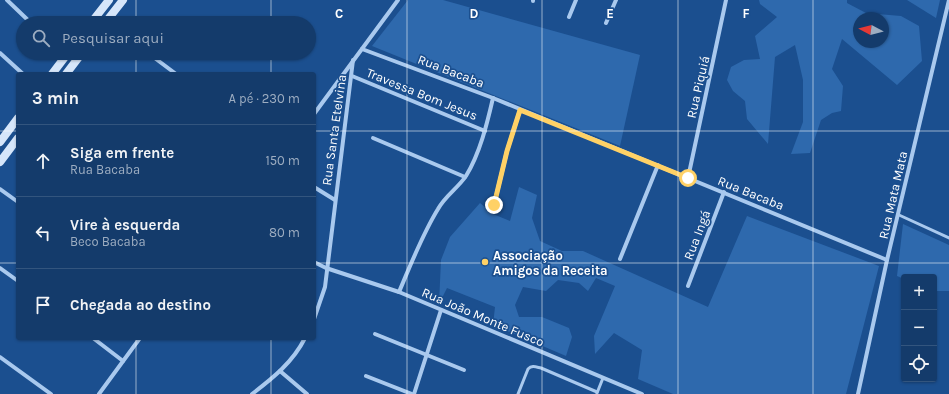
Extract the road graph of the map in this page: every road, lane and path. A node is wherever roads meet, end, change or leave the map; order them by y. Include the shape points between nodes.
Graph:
1 (7, 0) edge
2 (109, 0) edge
3 (123, 0) edge
4 (398, 0) edge
5 (576, 0) edge
6 (616, 0) edge
7 (726, 0) edge
8 (948, 0) edge
9 (24, 16) edge
10 (96, 16) edge
11 (111, 16) edge
12 (570, 17) dead end
13 (606, 23) dead end
14 (362, 49) junction
15 (0, 53) edge
16 (62, 60) edge
17 (77, 60) edge
18 (157, 60) edge
19 (353, 60) junction
20 (21, 72) edge
21 (53, 72) edge
22 (68, 72) edge
23 (173, 72) edge
24 (352, 76) junction
25 (493, 98) junction
26 (520, 110) junction
27 (316, 111) edge
28 (16, 121) edge
29 (485, 131) junction
30 (6, 135) junction
31 (373, 138) dead end
32 (16, 140) edge
33 (0, 142) edge
34 (16, 142) edge
35 (0, 162) edge
36 (658, 166) junction
37 (465, 177) junction
38 (688, 178) junction
39 (0, 189) edge
40 (316, 189) edge
41 (724, 192) junction
42 (335, 200) junction
43 (16, 201) edge
44 (494, 205) dead end
45 (899, 215) junction
46 (949, 238) edge
47 (620, 259) dead end
48 (887, 260) junction
49 (316, 263) edge
50 (0, 268) edge
51 (326, 268) junction
52 (16, 280) edge
53 (688, 286) dead end
54 (399, 292) junction
55 (440, 310) junction
56 (316, 313) edge
57 (375, 334) dead end
58 (96, 340) edge
59 (139, 340) edge
60 (304, 340) edge
61 (426, 354) junction
62 (0, 357) edge
63 (123, 361) junction
64 (464, 370) dead end
65 (280, 371) junction
66 (366, 376) dead end
67 (603, 378) junction
68 (597, 393) edge
69 (51, 394) edge
70 (99, 394) edge
71 (252, 394) edge
72 (307, 394) edge
73 (413, 394) edge
74 (518, 394) edge
75 (642, 394) edge
76 (858, 394) edge

1 - 9 street
2 - 10 main road
3 - 11 main road
4 - 14 street
5 - 12 street
6 - 13 street
7 - 38 street, Rua Piquiá
8 - 45 street, Rua Mata Mata
14 - 19 street
14 - 25 street, Rua Bacaba
15 - 20 street
16 - 21 main road
17 - 22 main road
18 - 23 street
19 - 24 street, Rua Santa Etelvina
19 - 27 street
24 - 29 street, Travessa Bom Jesus
24 - 42 street, Rua Santa Etelvina
25 - 26 street, Rua Bacaba
25 - 29 street
26 - 36 street, Rua Bacaba
26 - 44 street
28 - 30 main road
29 - 37 street
30 - 32 street
30 - 33 main road
31 - 37 street
34 - 35 main road
36 - 38 street, Rua Bacaba
36 - 47 street
37 - 54 street via 438,208
38 - 41 street, Rua Bacaba
39 - 43 street
40 - 42 street
41 - 48 street, Rua Bacaba
41 - 53 street, Rua Ingá
42 - 51 street, Rua Santa Etelvina
45 - 46 lane
45 - 48 street, Rua Mata Mata
48 - 76 street, Rua Mata Mata
49 - 51 street, Rua João Monte Fusco
50 - 52 street
51 - 54 street, Rua João Monte Fusco
51 - 56 street, Rua Santa Etelvina via 325,287
54 - 55 street, Rua João Monte Fusco
55 - 61 street
55 - 67 street, Rua João Monte Fusco
57 - 61 street
58 - 63 street
59 - 63 street
60 - 65 street
61 - 64 street
61 - 73 street
62 - 69 street
63 - 70 street
65 - 71 street
65 - 72 street
66 - 73 street
67 - 68 lane
67 - 75 street, Rua João Monte Fusco
68 - 74 lane via 535,366 528,369

